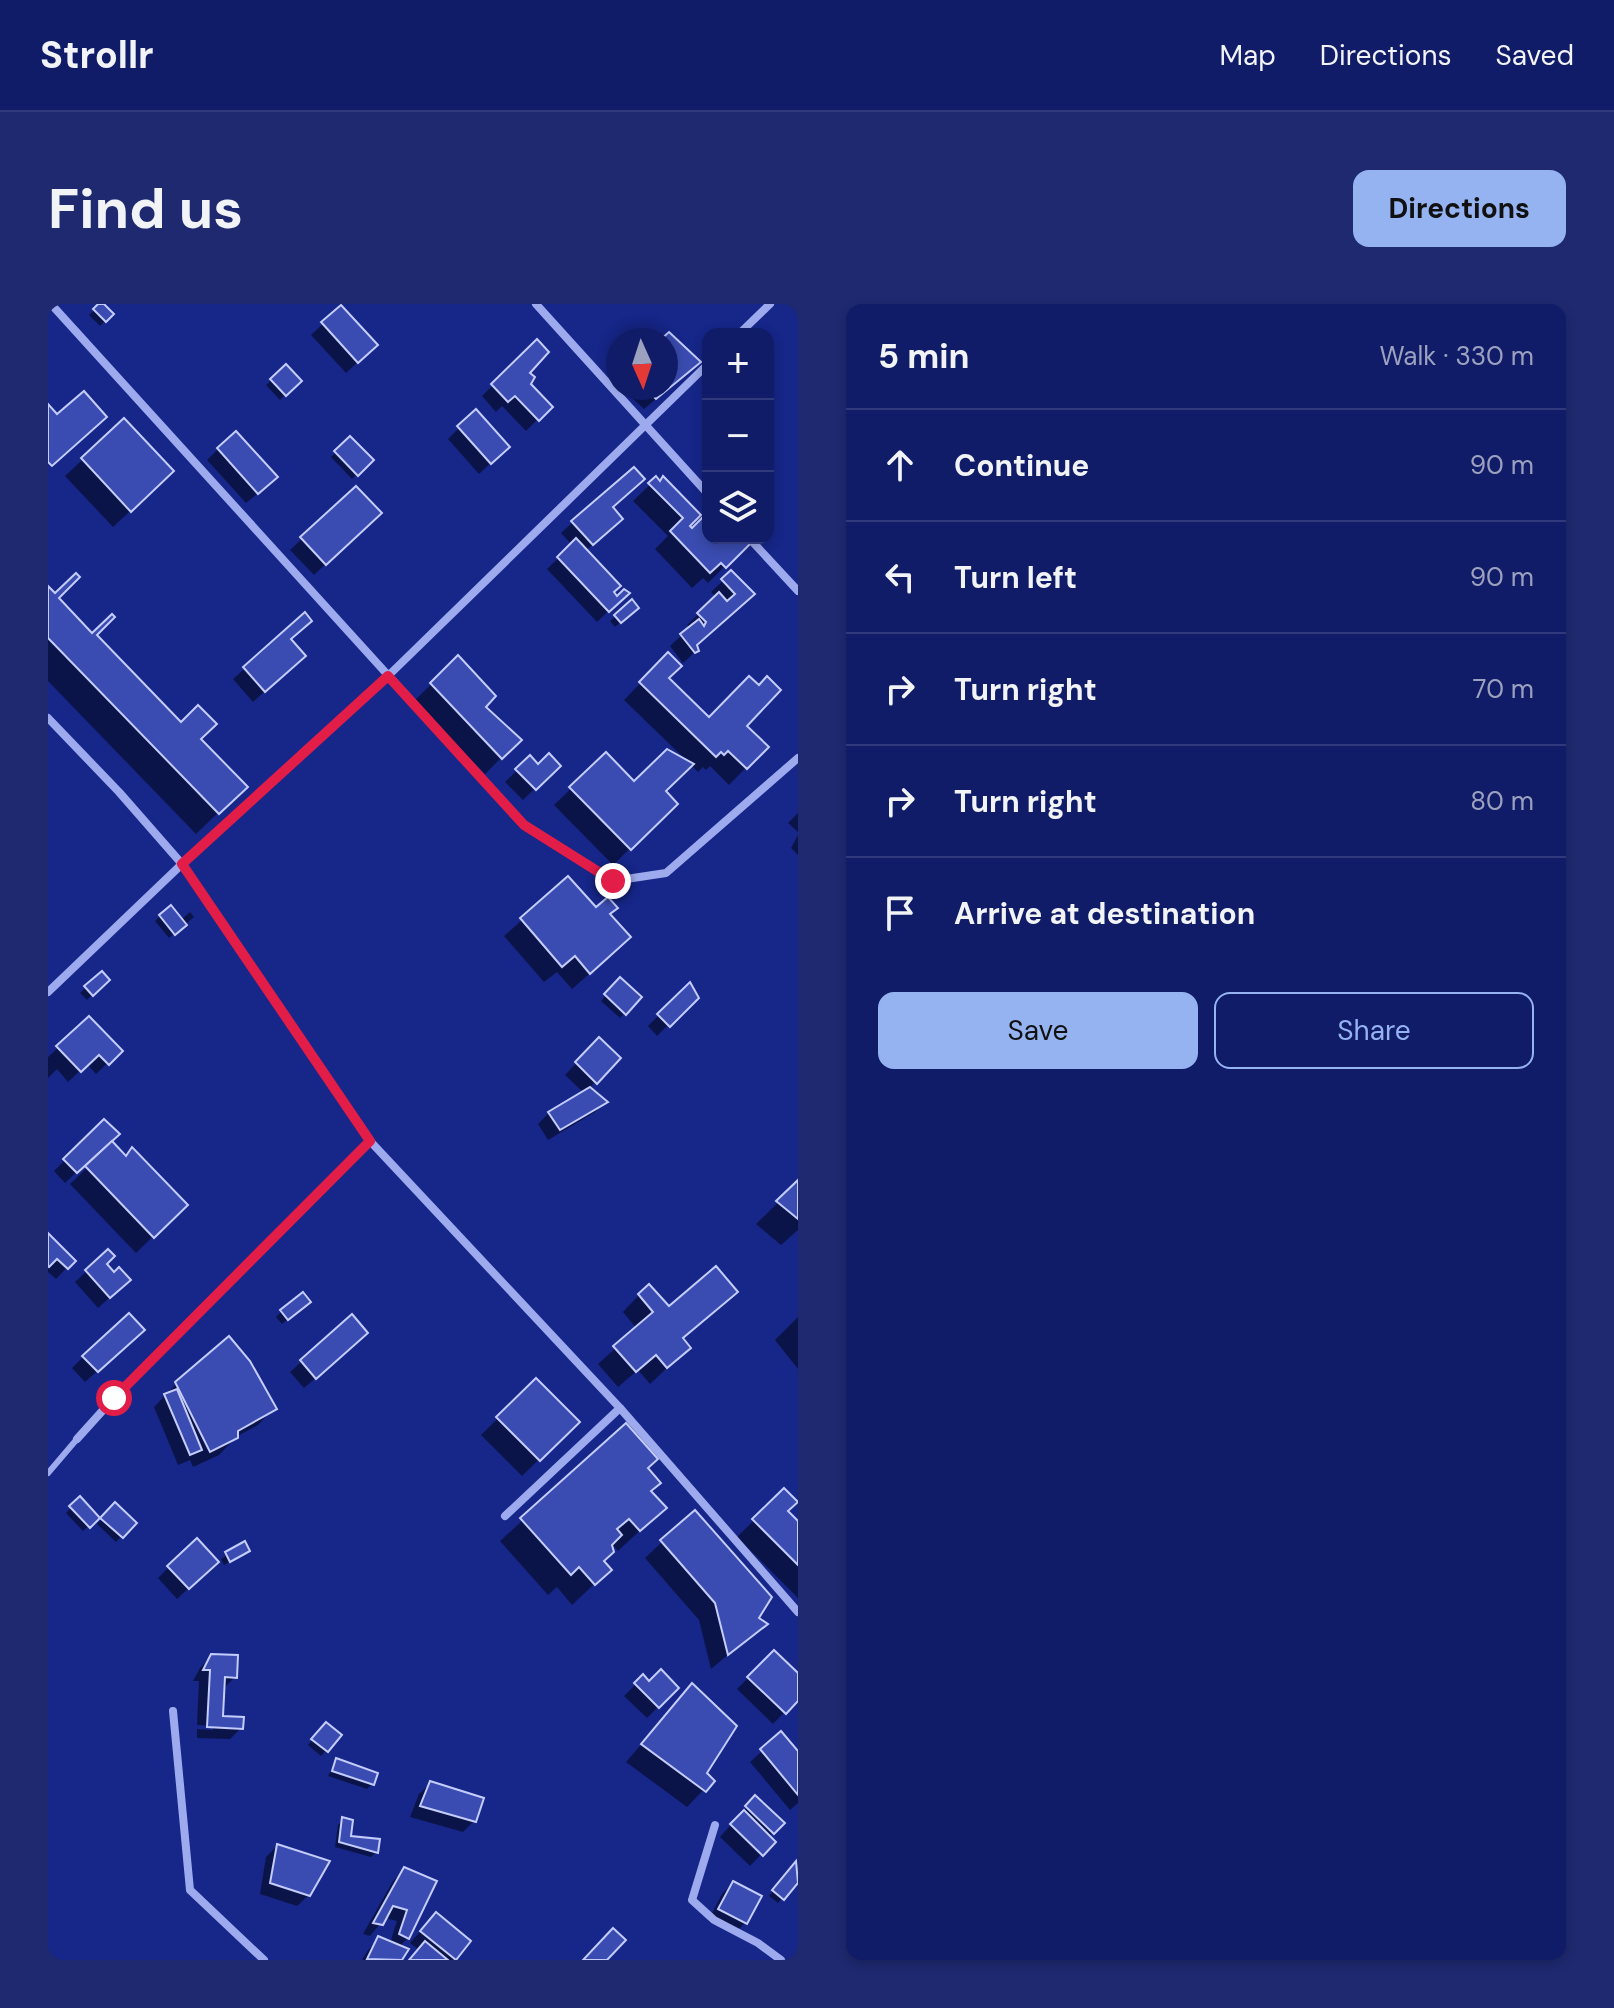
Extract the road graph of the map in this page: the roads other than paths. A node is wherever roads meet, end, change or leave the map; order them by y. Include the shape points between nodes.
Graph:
1 (51, 304) edge
2 (536, 304) edge
3 (770, 304) edge
4 (745, 328) edge
5 (702, 370) edge
6 (645, 426) junction
7 (702, 488) edge
8 (755, 544) edge
9 (798, 591) edge
10 (388, 676) junction
11 (48, 718) edge
12 (798, 758) edge
13 (182, 864) junction
14 (48, 992) edge
15 (370, 1141) junction
16 (620, 1408) junction
17 (77, 1439) joint
18 (48, 1473) edge
19 (505, 1516) dead end
20 (798, 1612) edge
21 (173, 1711) dead end
22 (715, 1825) dead end
23 (264, 1960) edge
24 (781, 1960) edge

1 - 10 street
2 - 6 street
3 - 4 street
5 - 6 street
6 - 7 street
6 - 10 street
8 - 9 street
10 - 12 street via 524,825 613,881 666,873
10 - 13 street
11 - 13 street
13 - 14 street
13 - 15 street
15 - 16 street
15 - 17 street
16 - 19 street
16 - 20 street
17 - 18 lane
21 - 23 street via 190,1890
22 - 24 street via 692,1900 714,1920

